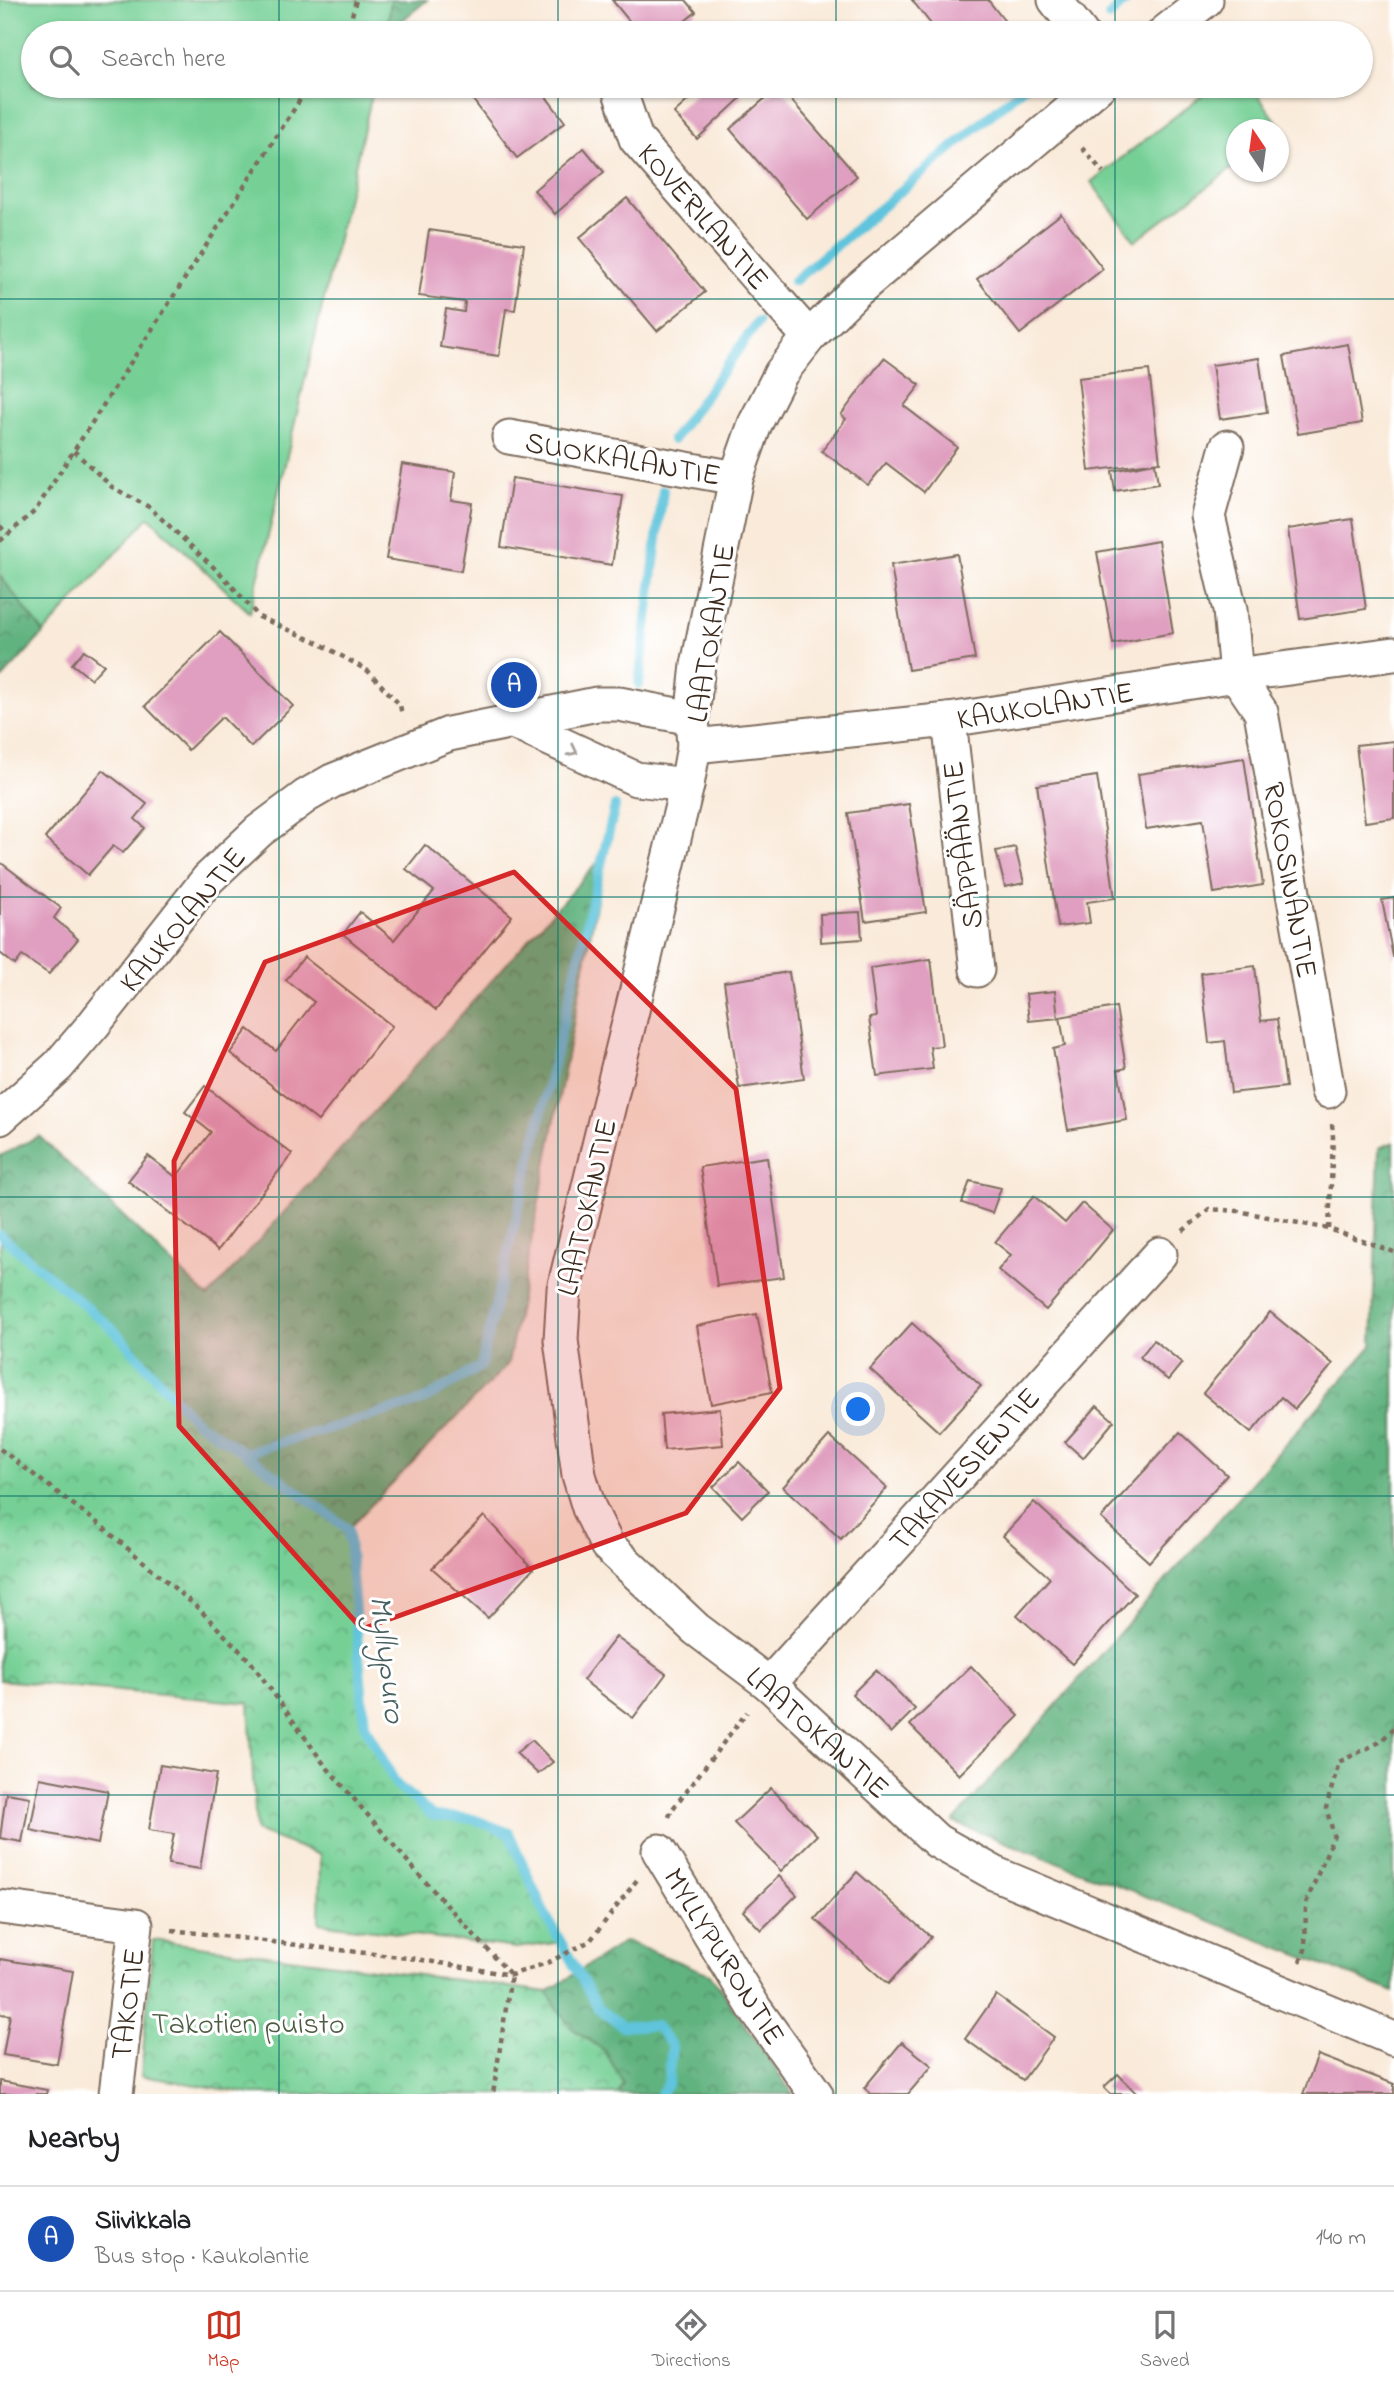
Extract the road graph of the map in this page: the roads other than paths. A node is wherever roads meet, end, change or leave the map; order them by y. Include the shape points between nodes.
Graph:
1 (1055, 0) edge
2 (1206, 0) edge
3 (1072, 21) edge
4 (1179, 21) edge
5 (622, 98) edge
6 (1085, 98) edge
7 (809, 337) junction
8 (509, 437) dead end
9 (1227, 447) dead end
10 (736, 478) junction
11 (1394, 654) edge
12 (1236, 675) junction
13 (949, 720) junction
14 (511, 722) junction
15 (693, 732) junction
16 (687, 785) junction
17 (977, 970) dead end
18 (1328, 1091) road end
19 (8, 1111) edge
20 (1160, 1254) road end
21 (769, 1684) junction
22 (659, 1851) road end
23 (0, 1907) edge
24 (1394, 2039) edge
25 (116, 2094) edge
26 (816, 2094) edge

1 - 3 street
2 - 4 street
5 - 7 street, KOVERILANTIE via 636,139
6 - 7 street, LAATOKANTIE via 854,293
7 - 10 street, LAATOKANTIE via 780,373
8 - 10 street, SUOKKALANTIE
9 - 12 street via 1208,516 1230,610
10 - 15 street, LAATOKANTIE via 698,666
11 - 12 street, KAUKOLANTIE
12 - 13 street, KAUKOLANTIE
12 - 18 street, ROKOSINANTIE via 1261,712
13 - 15 street, KAUKOLANTIE
13 - 17 street, SÄPPÄÄNTIE
14 - 15 street, KAUKOLANTIE via 597,704 619,704
14 -> 16 street via 636,779
14 - 19 street, KAUKOLANTIE via 449,734 332,781 259,831 208,879 58,1066
15 - 16 street, LAATOKANTIE
16 - 21 street, LAATOKANTIE via 564,1289 561,1340 579,1475 607,1545 696,1629
20 - 21 street, TAKAVESIENTIE
21 - 24 street, LAATOKANTIE via 937,1841 996,1874
22 - 26 street, MYLLYPURONTIE via 755,2009
23 - 25 street, TAKOTIE via 136,1925

